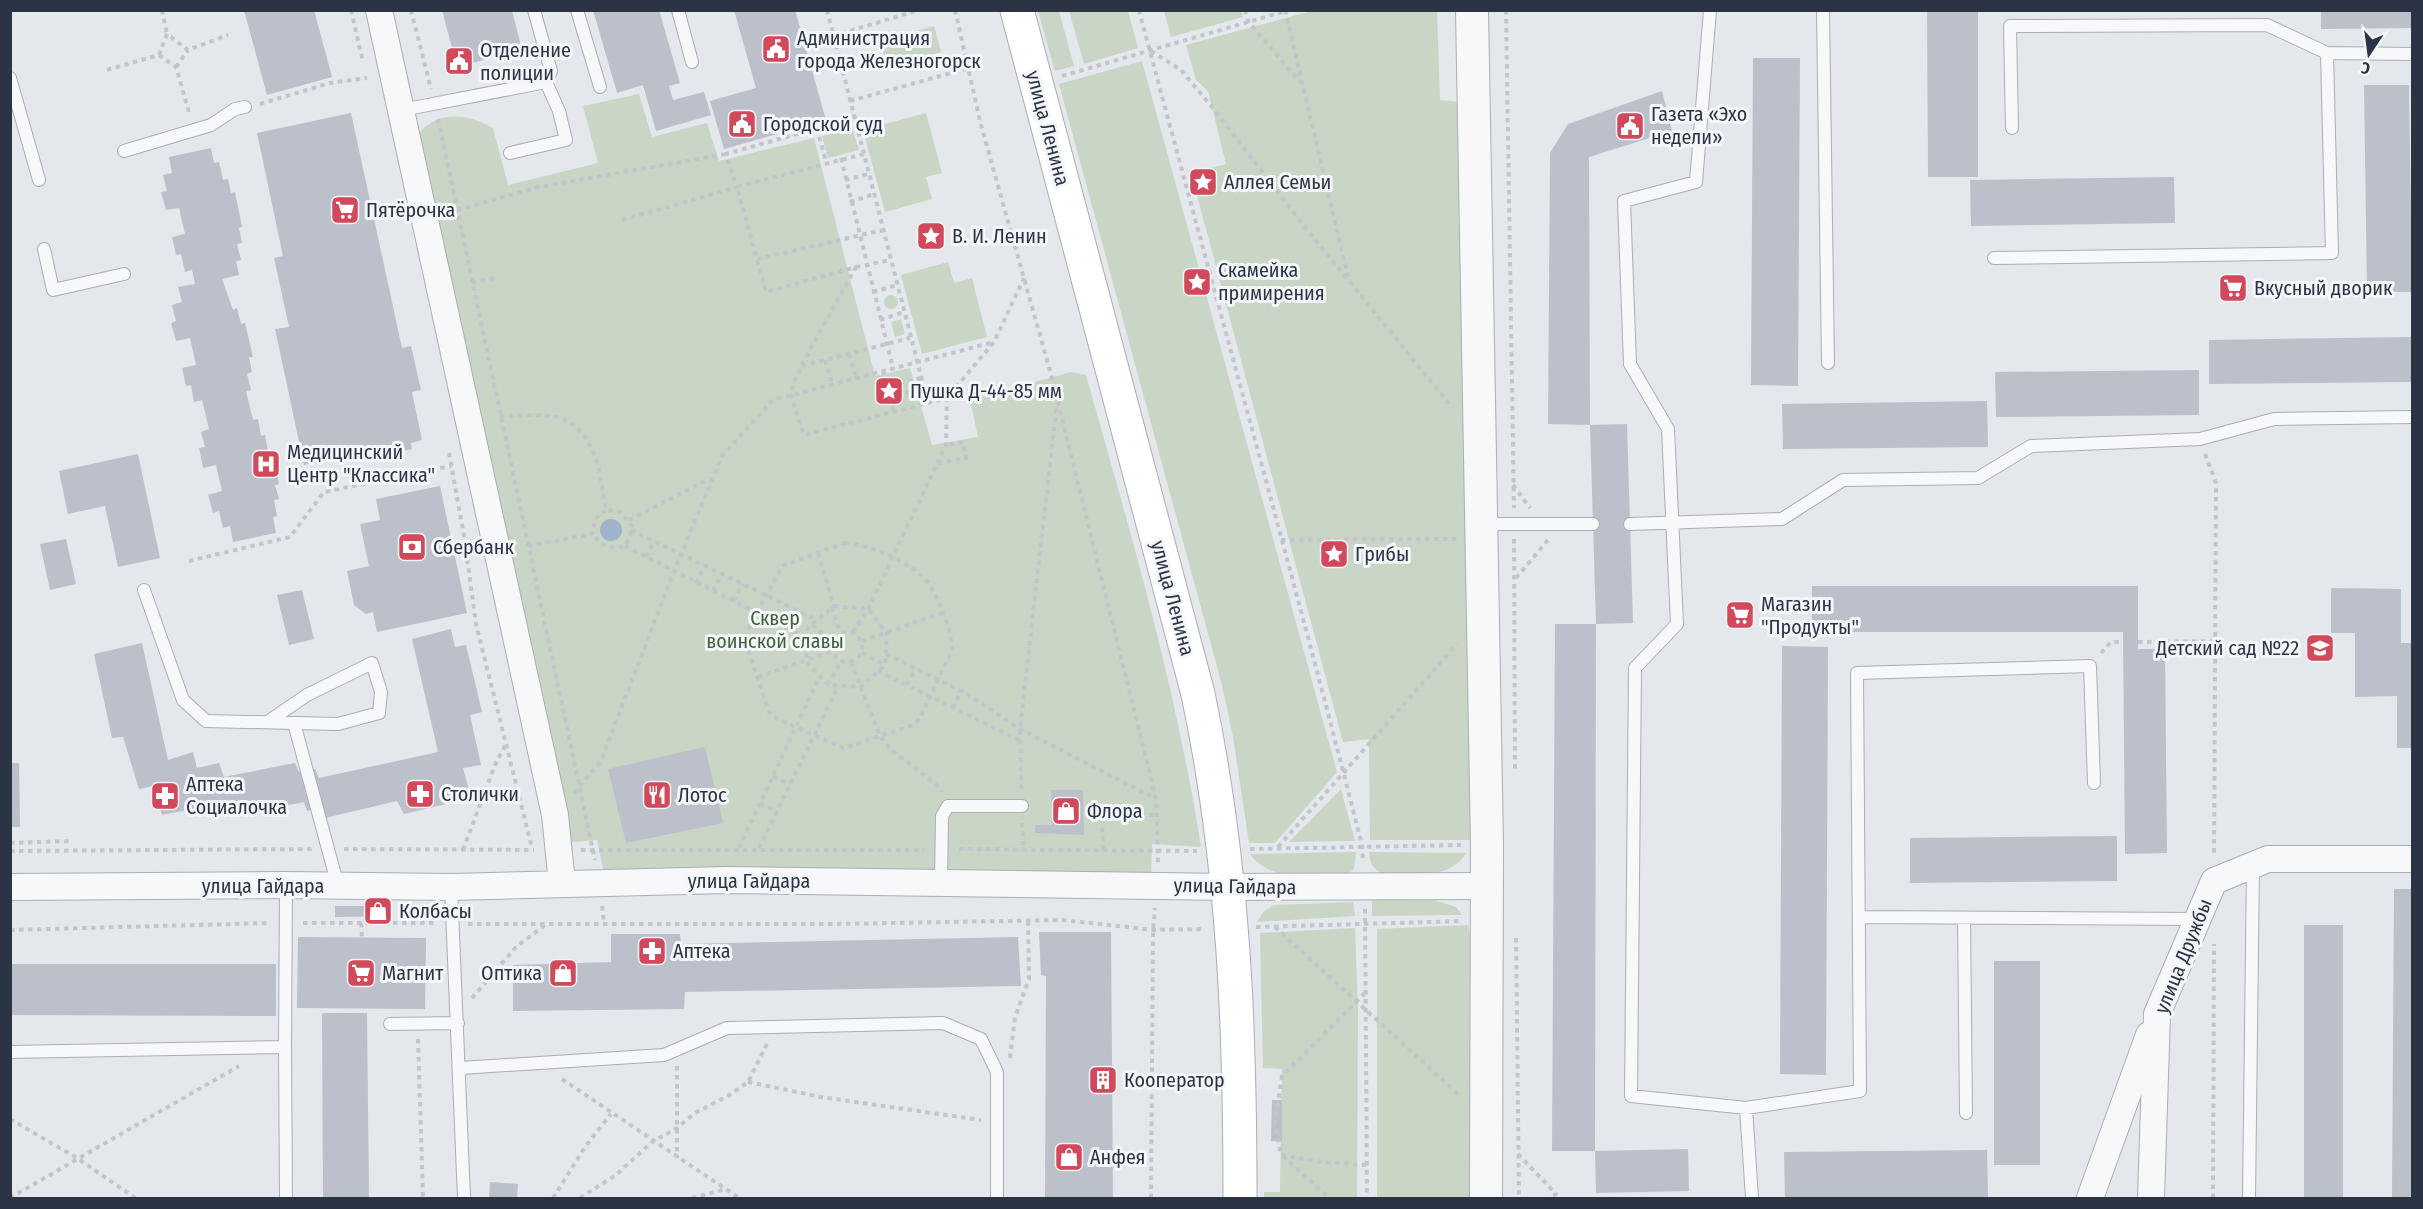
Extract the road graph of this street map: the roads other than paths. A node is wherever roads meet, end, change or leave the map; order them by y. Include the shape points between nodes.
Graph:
1 (379, 10) edge
2 (534, 10) edge
3 (577, 10) edge
4 (678, 10) edge
5 (1017, 10) edge
6 (1472, 10) edge
7 (1710, 10) edge
8 (1823, 10) edge
9 (2327, 53) junction
10 (2412, 54) edge
11 (692, 62) dead end
12 (10, 78) edge
13 (546, 82) junction
14 (600, 87) dead end
15 (245, 107) road end
16 (402, 110) junction
17 (2012, 128) dead end
18 (124, 151) dead end
19 (510, 153) dead end
20 (39, 180) dead end
21 (44, 249) dead end
22 (1994, 258) dead end
23 (124, 274) dead end
24 (1828, 363) dead end
25 (2412, 417) edge
26 (1593, 524) dead end
27 (1630, 524) dead end
28 (1672, 524) junction
29 (1481, 531) junction
30 (144, 590) dead end
31 (269, 721) junction
32 (294, 723) junction
33 (2094, 783) dead end
34 (1022, 806) road end
35 (2412, 859) edge
36 (2253, 865) junction
37 (941, 882) junction
38 (562, 883) junction
39 (286, 885) junction
40 (338, 886) junction
41 (1229, 886) junction
42 (1487, 886) junction
43 (10, 887) edge
44 (451, 887) junction
45 (1859, 917) junction
46 (1964, 918) junction
47 (2197, 919) junction
48 (2157, 1014) junction
49 (458, 1018) junction
50 (390, 1024) dead end
51 (285, 1047) junction
52 (10, 1052) edge
53 (460, 1068) junction
54 (1746, 1108) junction
55 (1966, 1113) dead end
56 (286, 1198) edge
57 (464, 1198) edge
58 (997, 1198) edge
59 (1240, 1198) edge
60 (1486, 1198) edge
61 (1752, 1198) edge
62 (2090, 1198) edge
63 (2151, 1198) edge
64 (2249, 1198) edge

1 - 16 street
2 - 13 lane via 551,71
3 - 14 lane
4 - 11 lane
5 - 41 main road, улица Ленина via 1198,694 1218,793
6 - 29 street
7 - 28 lane via 1696,182 1624,201 1630,364 1668,429
8 - 24 lane
9 - 10 lane
9 - 17 lane via 2267,25 2010,26
9 - 22 lane via 2332,253
12 - 20 lane
13 - 16 lane
13 - 19 lane via 559,111 566,141
15 - 18 lane via 234,109 211,125
16 - 38 street via 555,815
21 - 23 lane via 53,290
25 - 28 lane via 2274,419 2200,439 2031,446 1978,478 1843,480 1782,519
26 - 29 lane via 1514,524
27 - 28 lane
28 - 54 lane via 1677,624 1635,668 1631,1096
29 - 42 street
30 - 31 lane via 183,700 206,721
31 - 32 lane
31 - 32 lane via 307,695 372,663 381,692 379,713 338,724
32 - 40 lane
33 - 45 lane via 2090,666 1857,673
34 - 37 lane via 948,806 942,816
35 - 36 street, улица Дружбы via 2268,859
36 - 47 street, улица Дружбы via 2214,881
36 - 64 lane
37 - 38 street, улица Гайдара
37 - 41 street, улица Гайдара
38 - 44 street, улица Гайдара
39 - 40 street, улица Гайдара
39 - 43 street, улица Гайдара
39 - 51 lane
40 - 44 street, улица Гайдара
41 - 42 street, улица Гайдара
41 - 59 main road, улица Ленина via 1240,1096
42 - 60 street
44 - 49 lane
45 - 46 lane
45 - 54 lane via 1860,1091
46 - 47 lane
46 - 55 lane
47 - 48 street, улица Дружбы
48 - 62 street
48 - 63 street, улица Дружбы
49 - 50 lane
49 - 53 lane
51 - 52 lane
51 - 56 lane
53 - 57 lane
53 - 58 lane via 664,1055 728,1028 943,1023 981,1039 997,1072
54 - 61 lane

